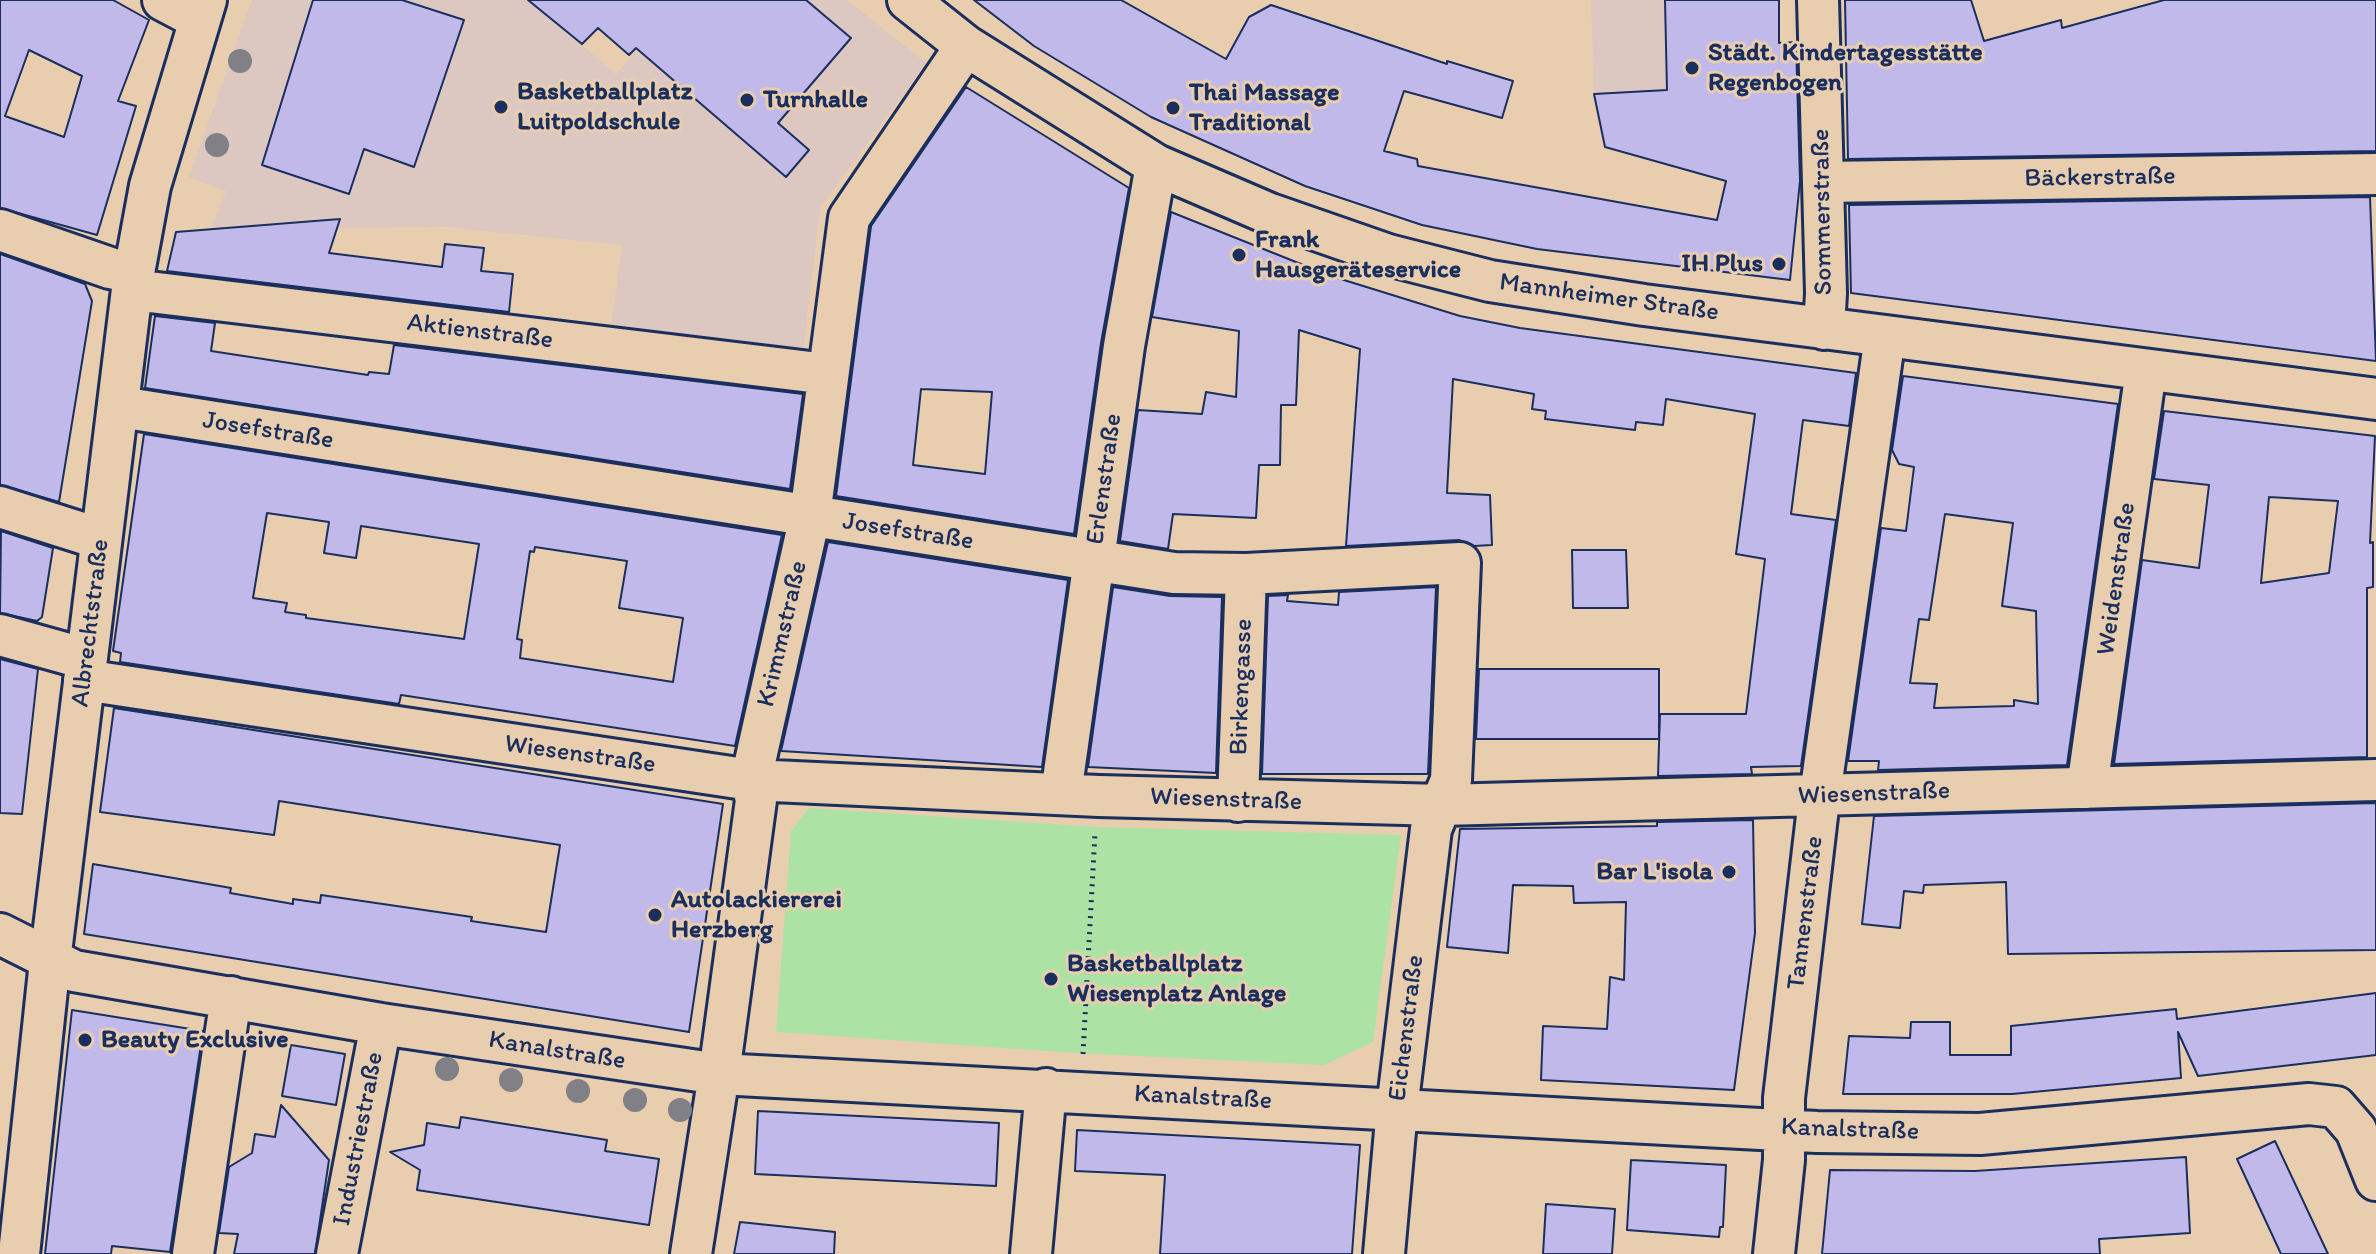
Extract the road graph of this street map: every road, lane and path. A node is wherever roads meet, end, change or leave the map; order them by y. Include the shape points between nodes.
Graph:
1 (163, 0) edge
2 (908, 0) edge
3 (1818, 0) edge
4 (203, 10) edge
5 (966, 46) junction
6 (1156, 165) junction
7 (2376, 174) edge
8 (1823, 182) junction
9 (0, 230) edge
10 (134, 281) junction
11 (1824, 329) junction
12 (1885, 336) junction
13 (2146, 370) junction
14 (827, 374) junction
15 (2376, 399) edge
16 (120, 407) junction
17 (0, 507) edge
18 (810, 516) junction
19 (101, 539) junction
20 (1093, 562) junction
21 (1246, 574) junction
22 (0, 635) edge
23 (85, 670) junction
24 (751, 780) junction
25 (2376, 780) edge
26 (2087, 788) junction
27 (1061, 794) junction
28 (1820, 796) junction
29 (1238, 801) junction
30 (1442, 805) junction
31 (1095, 821) dead end
32 (0, 934) edge
33 (50, 961) junction
34 (231, 997) junction
35 (381, 1024) junction
36 (1083, 1063) dead end
37 (719, 1074) junction
38 (1046, 1089) junction
39 (1397, 1109) junction
40 (1782, 1129) junction
41 (2376, 1180) edge
42 (19, 1254) edge
43 (193, 1254) edge
44 (337, 1254) edge
45 (691, 1254) edge
46 (1031, 1254) edge
47 (1384, 1254) edge
48 (1774, 1254) edge

1 - 4 street
2 - 5 street, Mannheimer Straße
3 - 8 street, Sommerstraße
4 - 10 street, Albrechtstraße via 150,186
5 - 6 street, Mannheimer Straße
5 - 14 street, Krimmstraße via 849,218
6 - 11 street, Mannheimer Straße via 1270,214 1388,255 1490,281
6 - 20 street, Erlenstraße
7 - 8 street, Bäckerstraße
8 - 11 street, Sommerstraße
9 - 10 street, Aktienstraße
10 - 14 street, Aktienstraße
10 - 16 street, Albrechtstraße
11 - 12 street, Mannheimer Straße
12 - 13 street, Mannheimer Straße
12 - 28 street, Tannenstraße
13 - 15 street, Mannheimer Straße
13 - 26 street, Weidenstraße
14 - 18 street, Krimmstraße
16 - 18 street, Josefstraße
16 - 19 street, Albrechtstraße
17 - 19 street
18 - 20 street, Josefstraße
18 - 24 street, Krimmstraße
19 - 23 street, Albrechtstraße
20 - 21 street, Josefstraße via 1174,573
20 - 27 street, Erlenstraße
21 - 29 street, Birkengasse
21 - 30 street, Josefstraße via 1460,563 1451,780
22 - 23 street, Wiesenstraße
23 - 24 street, Wiesenstraße
23 - 33 street, Albrechtstraße
24 - 27 street, Wiesenstraße
24 - 37 street, Krimmstraße via 756,800
25 - 26 street, Wiesenstraße
26 - 28 street, Wiesenstraße
27 - 29 street, Wiesenstraße
28 - 30 street, Wiesenstraße
28 - 40 street, Tannenstraße
29 - 30 street, Wiesenstraße
30 - 39 street, Eichenstraße via 1431,829
31 - 36 path
32 - 33 street, Kanalstraße
33 - 34 street, Kanalstraße via 74,971
33 - 42 street, Albrechtstraße
34 - 35 street, Kanalstraße
34 - 43 street
35 - 37 street, Kanalstraße
35 - 44 street, Industriestraße
37 - 38 street, Kanalstraße
37 - 45 street, Krimmstraße
38 - 39 street, Kanalstraße
38 - 46 street
39 - 40 street, Kanalstraße
39 - 47 street, Eichenstraße
40 - 41 street, Kanalstraße via 1980,1134 2309,1104 2336,1107 2356,1130
40 - 48 street, Tannenstraße

